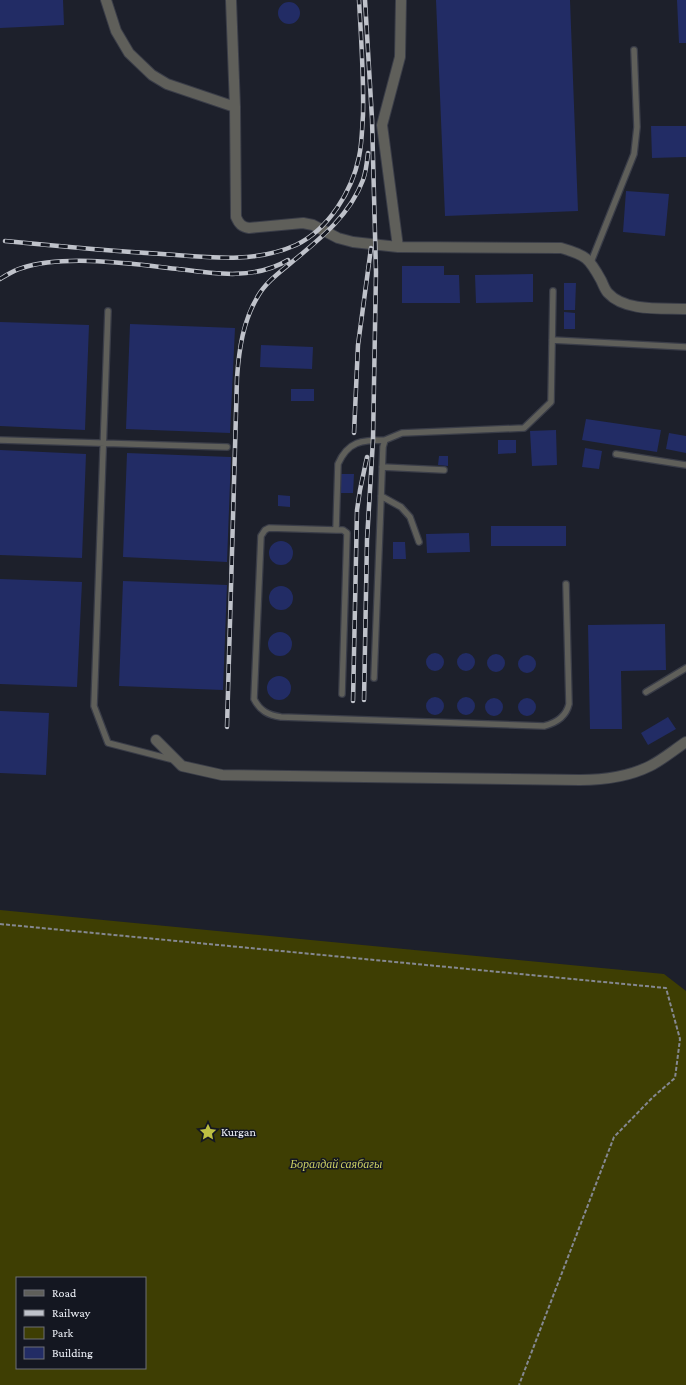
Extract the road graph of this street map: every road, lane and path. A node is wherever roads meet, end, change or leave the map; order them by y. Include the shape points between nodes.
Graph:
1 (106, 0) edge
2 (231, 0) edge
3 (401, 0) edge
4 (634, 50) dead end
5 (235, 107) junction
6 (398, 247) junction
7 (591, 262) junction
8 (553, 291) dead end
9 (686, 309) edge
10 (108, 311) dead end
11 (552, 340) junction
12 (686, 347) edge
13 (0, 440) edge
14 (385, 440) junction
15 (103, 443) junction
16 (227, 447) dead end
17 (616, 454) dead end
18 (686, 465) edge
19 (382, 467) junction
20 (444, 470) dead end
21 (381, 496) junction
22 (336, 530) junction
23 (419, 542) dead end
24 (566, 584) dead end
25 (686, 668) edge
26 (374, 678) dead end
27 (646, 692) dead end
28 (342, 694) dead end
29 (156, 740) dead end
30 (686, 742) edge
31 (176, 760) junction
32 (0, 924) edge
33 (519, 1385) edge

1 - 5 street via 116,30 129,53 152,75 167,84
2 - 5 street
3 - 6 street via 400,57 382,125
4 - 7 lane via 634,154
5 - 6 street via 236,217 243,227 303,223 353,242
6 - 7 street via 562,248 577,253
7 - 9 street via 608,293 621,302 642,308
8 - 11 lane
10 - 15 lane
11 - 12 lane
11 - 14 lane via 551,402 524,428 402,433
13 - 15 lane
14 - 19 lane
14 - 22 lane via 358,442 342,456 338,464
15 - 16 lane
15 - 31 lane via 94,706 108,743
17 - 18 lane
19 - 20 lane
19 - 21 lane
21 - 23 lane via 401,508 410,517
21 - 26 lane
22 - 24 lane via 269,528 261,536 254,699 262,711 270,716 551,725 567,711 569,704
22 - 28 lane via 343,530 347,534
25 - 27 lane
29 - 31 street
30 - 31 street via 650,766 624,776 594,780 222,775 182,766
32 - 33 path via 666,988 680,1039 676,1078 653,1097 614,1137

